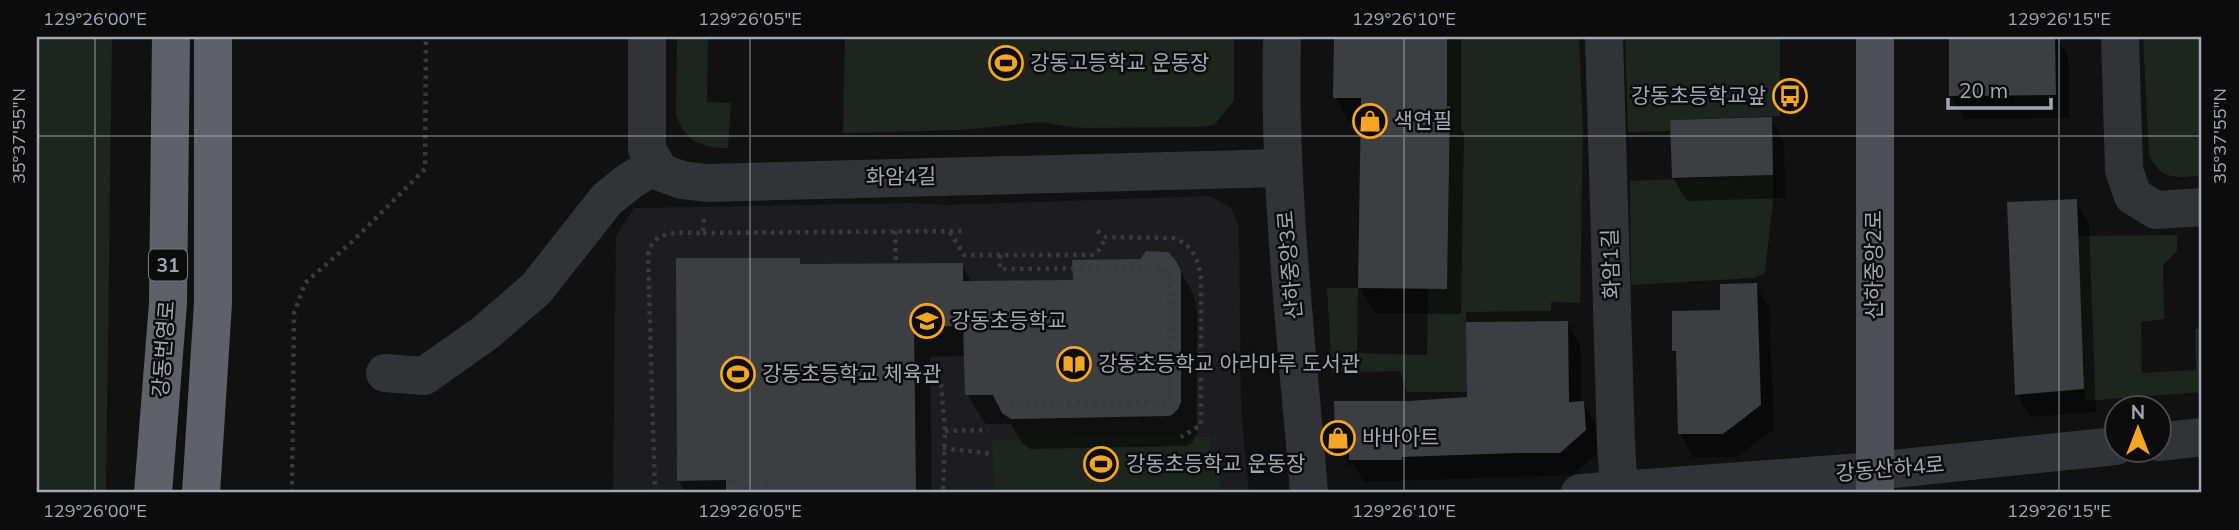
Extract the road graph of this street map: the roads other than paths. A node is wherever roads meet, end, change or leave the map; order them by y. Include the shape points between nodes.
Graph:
1 (171, 37) edge
2 (214, 37) edge
3 (647, 37) edge
4 (1282, 37) edge
5 (1604, 37) edge
6 (1875, 37) edge
7 (2120, 37) edge
8 (656, 165) junction
9 (1282, 168) junction
10 (2202, 207) edge
11 (385, 373) dead end
12 (2202, 437) edge
13 (2172, 440) edge
14 (2102, 448) edge
15 (1874, 482) edge
16 (1619, 491) junction
17 (153, 493) edge
18 (201, 493) edge
19 (1309, 493) edge
20 (1580, 493) edge

1 - 17 highway, 강동번영로 / 31 via 168,303
2 - 18 highway via 213,303
3 - 8 street via 648,149
4 - 9 street, 산하중앙3로
5 - 16 street, 화암1길
6 - 15 main road, 산하중앙2로
7 - 10 street via 2124,170 2133,196 2156,210
8 - 9 street, 화암4길 via 660,172 682,180 706,183
8 - 11 street via 607,199 536,289 485,333 424,376
9 - 19 street, 산하중앙3로
12 - 13 street
14 - 15 street, 강동산하4로
15 - 16 street, 강동산하4로
16 - 20 street, 강동산하4로

